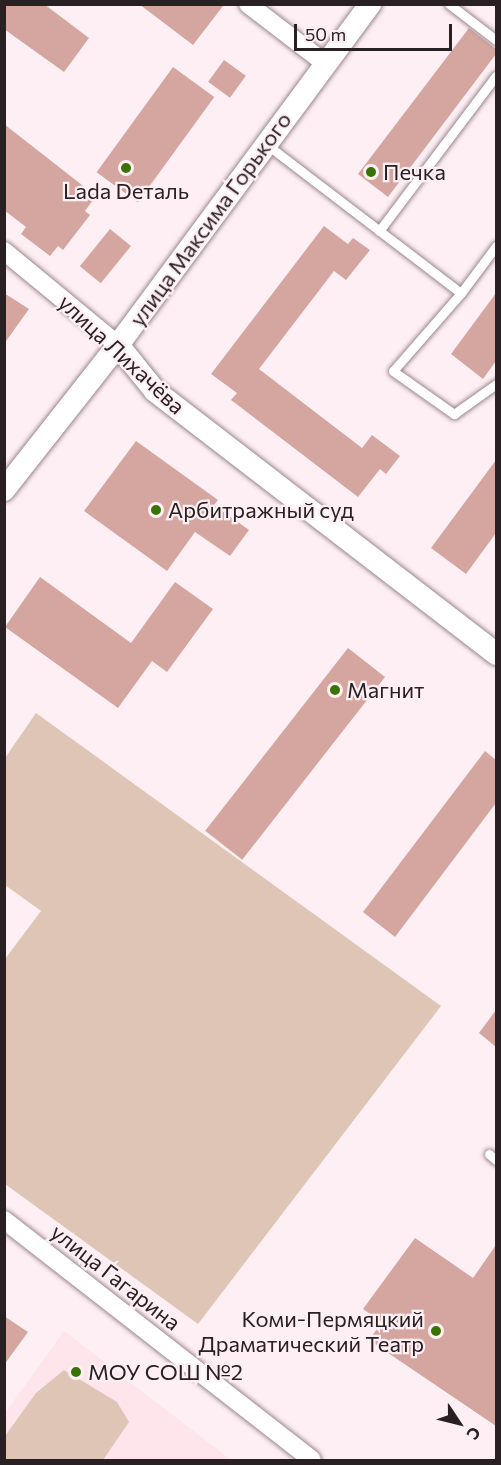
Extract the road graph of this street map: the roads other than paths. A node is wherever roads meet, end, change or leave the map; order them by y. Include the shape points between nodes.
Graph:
1 (249, 4) edge
2 (370, 4) edge
3 (450, 4) edge
4 (496, 40) edge
5 (325, 63) junction
6 (496, 76) edge
7 (264, 142) junction
8 (379, 231) junction
9 (496, 246) edge
10 (4, 251) edge
11 (461, 293) junction
12 (118, 345) junction
13 (496, 384) edge
14 (4, 490) edge
15 (496, 653) edge
16 (4, 1220) edge
17 (312, 1461) edge

1 - 5 street
2 - 5 street, улица Максима Горького
3 - 4 lane
5 - 7 street, улица Максима Горького
6 - 8 lane
7 - 8 lane
7 - 12 street, улица Максима Горького
8 - 11 lane
9 - 11 lane
10 - 12 street, улица Лихачёва
11 - 13 lane via 393,371 454,414
12 - 14 street, улица Максима Горького
12 - 15 street, улица Лихачёва via 155,391
16 - 17 street, улица Гагарина

